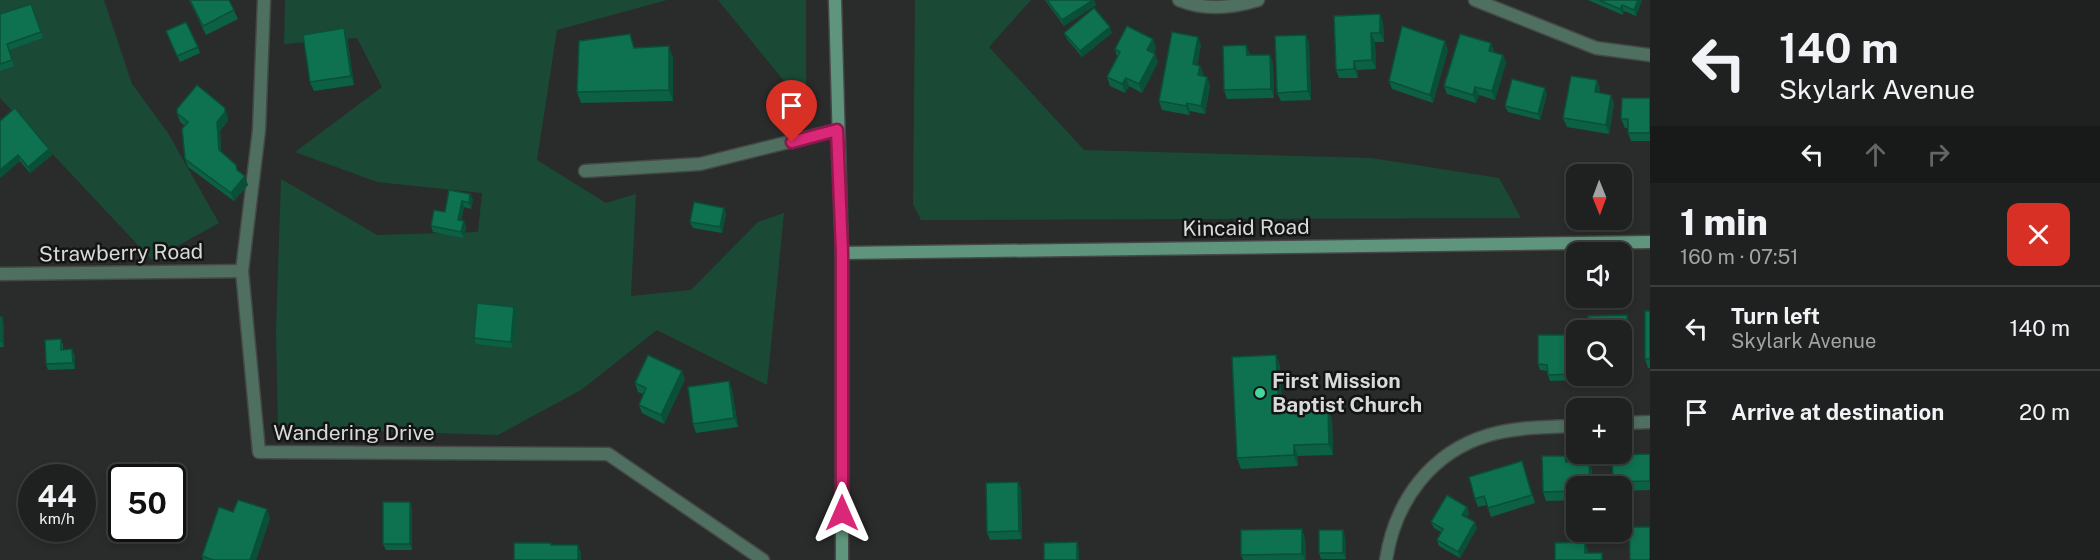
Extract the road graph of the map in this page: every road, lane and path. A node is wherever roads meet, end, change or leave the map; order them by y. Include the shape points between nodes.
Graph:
1 (264, 0) edge
2 (836, 0) edge
3 (1179, 0) edge
4 (1258, 0) edge
5 (1475, 0) edge
6 (1650, 55) edge
7 (837, 130) junction
8 (585, 171) dead end
9 (1650, 242) edge
10 (842, 253) junction
11 (242, 271) junction
12 (0, 274) edge
13 (1650, 422) edge
14 (1632, 423) edge
15 (1566, 426) edge
16 (763, 560) edge
17 (842, 560) edge
18 (1386, 560) edge

1 - 11 street, Wandering Drive via 259,130
2 - 7 street
3 - 4 street via 1197,8
5 - 6 street via 1596,48
7 - 8 street via 700,164
7 - 10 street
9 - 10 street, Kincaid Road
10 - 17 street
11 - 12 street, Strawberry Road
11 - 16 street, Wandering Drive via 259,453 608,454
13 - 14 street
15 - 18 street via 1490,435 1451,451 1423,475 1406,500

